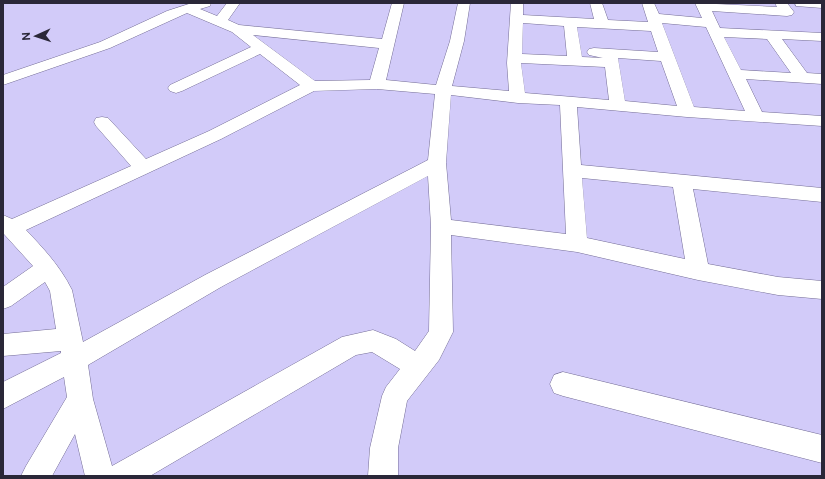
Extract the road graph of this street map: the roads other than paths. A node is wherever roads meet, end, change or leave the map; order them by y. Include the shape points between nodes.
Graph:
1 (205, 3) edge
2 (234, 3) edge
3 (398, 3) edge
4 (464, 3) edge
5 (517, 3) edge
6 (596, 3) edge
7 (648, 3) edge
8 (801, 3) edge
9 (822, 4) edge
10 (702, 5) edge
11 (755, 7) edge
12 (784, 8) edge
13 (188, 9) junction
14 (516, 19) junction
15 (220, 22) junction
16 (570, 22) junction
17 (655, 23) junction
18 (602, 24) junction
19 (713, 27) junction
20 (237, 29) junction
21 (771, 35) junction
22 (807, 37) junction
23 (822, 37) edge
24 (387, 44) junction
25 (260, 48) junction
26 (574, 56) junction
27 (515, 58) junction
28 (610, 58) junction
29 (667, 58) junction
30 (822, 69) edge
31 (799, 72) junction
32 (736, 74) junction
33 (822, 79) edge
34 (3, 80) edge
35 (377, 84) junction
36 (311, 86) junction
37 (176, 88) dead end
38 (443, 89) junction
39 (518, 98) junction
40 (568, 102) junction
41 (618, 106) junction
42 (686, 112) junction
43 (756, 116) junction
44 (822, 121) edge
45 (102, 122) dead end
46 (437, 163) junction
47 (143, 168) junction
48 (574, 171) junction
49 (682, 182) junction
50 (822, 196) edge
51 (7, 225) edge
52 (441, 226) junction
53 (577, 244) junction
54 (48, 268) junction
55 (698, 271) junction
56 (822, 290) edge
57 (3, 299) edge
58 (3, 345) edge
59 (72, 349) junction
60 (418, 366) junction
61 (563, 384) dead end
62 (3, 396) edge
63 (80, 399) junction
64 (822, 449) edge
65 (36, 476) edge
66 (100, 476) edge
67 (122, 476) edge
68 (383, 476) edge

1 - 13 street
2 - 15 street
3 - 24 street
4 - 38 street via 457,41
5 - 14 street
6 - 18 street
7 - 17 street
8 - 9 street
10 - 11 street
10 - 19 street
11 - 12 street
12 - 22 street
13 - 15 street
13 - 34 street via 105,45
14 - 16 street
14 - 27 street
15 - 20 street
16 - 18 street
16 - 26 street
17 - 18 street
17 - 19 street
17 - 29 street
19 - 21 street
19 - 32 street
20 - 24 street
20 - 25 street
21 - 22 street
21 - 31 street
22 - 23 street
24 - 35 street
25 - 36 street
25 - 37 street
26 - 27 street
26 - 28 street
27 - 39 street
28 - 29 street
28 - 41 street
29 - 42 street
30 - 31 street
31 - 32 street
31 - 33 street
32 - 43 street
35 - 36 street
35 - 38 street
36 - 47 street
38 - 39 street
38 - 46 street
39 - 40 street
40 - 41 street
40 - 48 street
41 - 42 street
42 - 43 street
43 - 44 street
45 - 47 street
46 - 52 street
46 - 59 street via 213,282
47 - 51 street
48 - 49 street
48 - 53 street
49 - 50 street
49 - 55 street
51 - 54 street
52 - 53 street
52 - 60 street via 440,332 430,352
53 - 55 street
54 - 57 street
54 - 59 street via 61,290
55 - 56 street via 778,286
58 - 59 street
59 - 62 street
59 - 63 street
60 - 67 street via 373,341 351,345
60 - 68 street via 396,396 384,448
61 - 64 street
63 - 65 street
63 - 66 street

